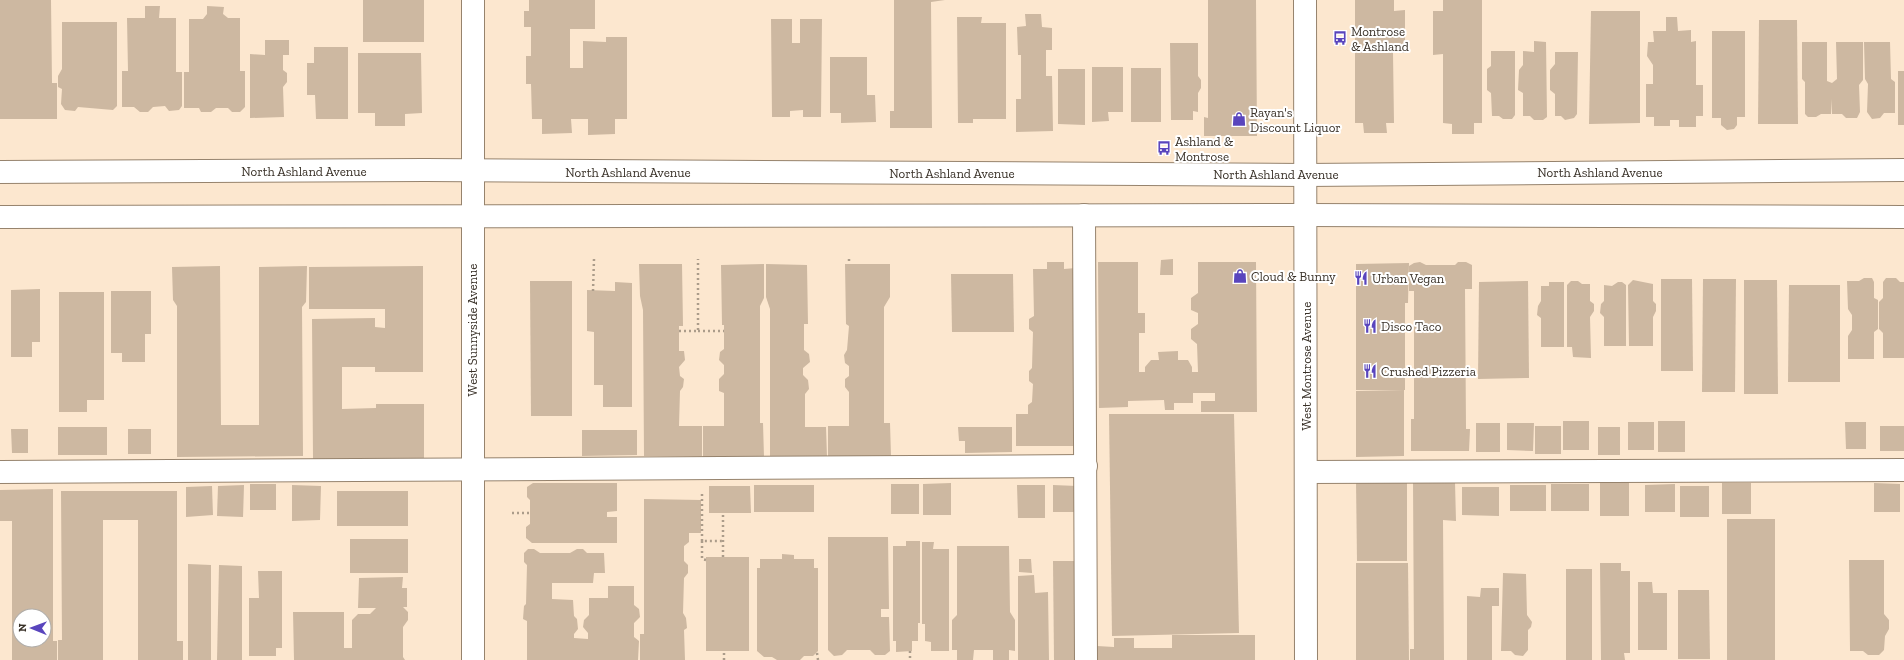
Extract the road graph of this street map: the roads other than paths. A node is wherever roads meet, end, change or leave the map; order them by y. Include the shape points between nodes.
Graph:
1 (473, 0) edge
2 (1305, 0) edge
3 (473, 170) junction
4 (1904, 170) edge
5 (0, 172) edge
6 (1306, 175) junction
7 (1084, 215) junction
8 (1306, 215) junction
9 (472, 216) junction
10 (0, 217) edge
11 (1904, 217) edge
12 (1086, 466) junction
13 (1904, 470) edge
14 (472, 471) junction
15 (0, 472) edge
16 (1306, 472) junction
17 (473, 660) edge
18 (1086, 660) edge
19 (1306, 660) edge

1 - 3 main road, West Sunnyside Avenue
2 - 6 main road, West Montrose Avenue
3 - 5 main road, North Ashland Avenue
3 - 6 main road, North Ashland Avenue
3 - 9 main road, West Sunnyside Avenue
4 - 6 main road, North Ashland Avenue
6 - 8 main road, West Montrose Avenue
7 - 8 main road
7 - 9 main road
7 - 12 main road
8 - 11 main road
8 - 16 main road, West Montrose Avenue
9 - 10 main road
9 - 14 main road, West Sunnyside Avenue
12 - 14 main road
12 - 18 main road
13 - 16 main road
14 - 15 main road
14 - 17 main road, West Sunnyside Avenue
16 - 19 main road, West Montrose Avenue

